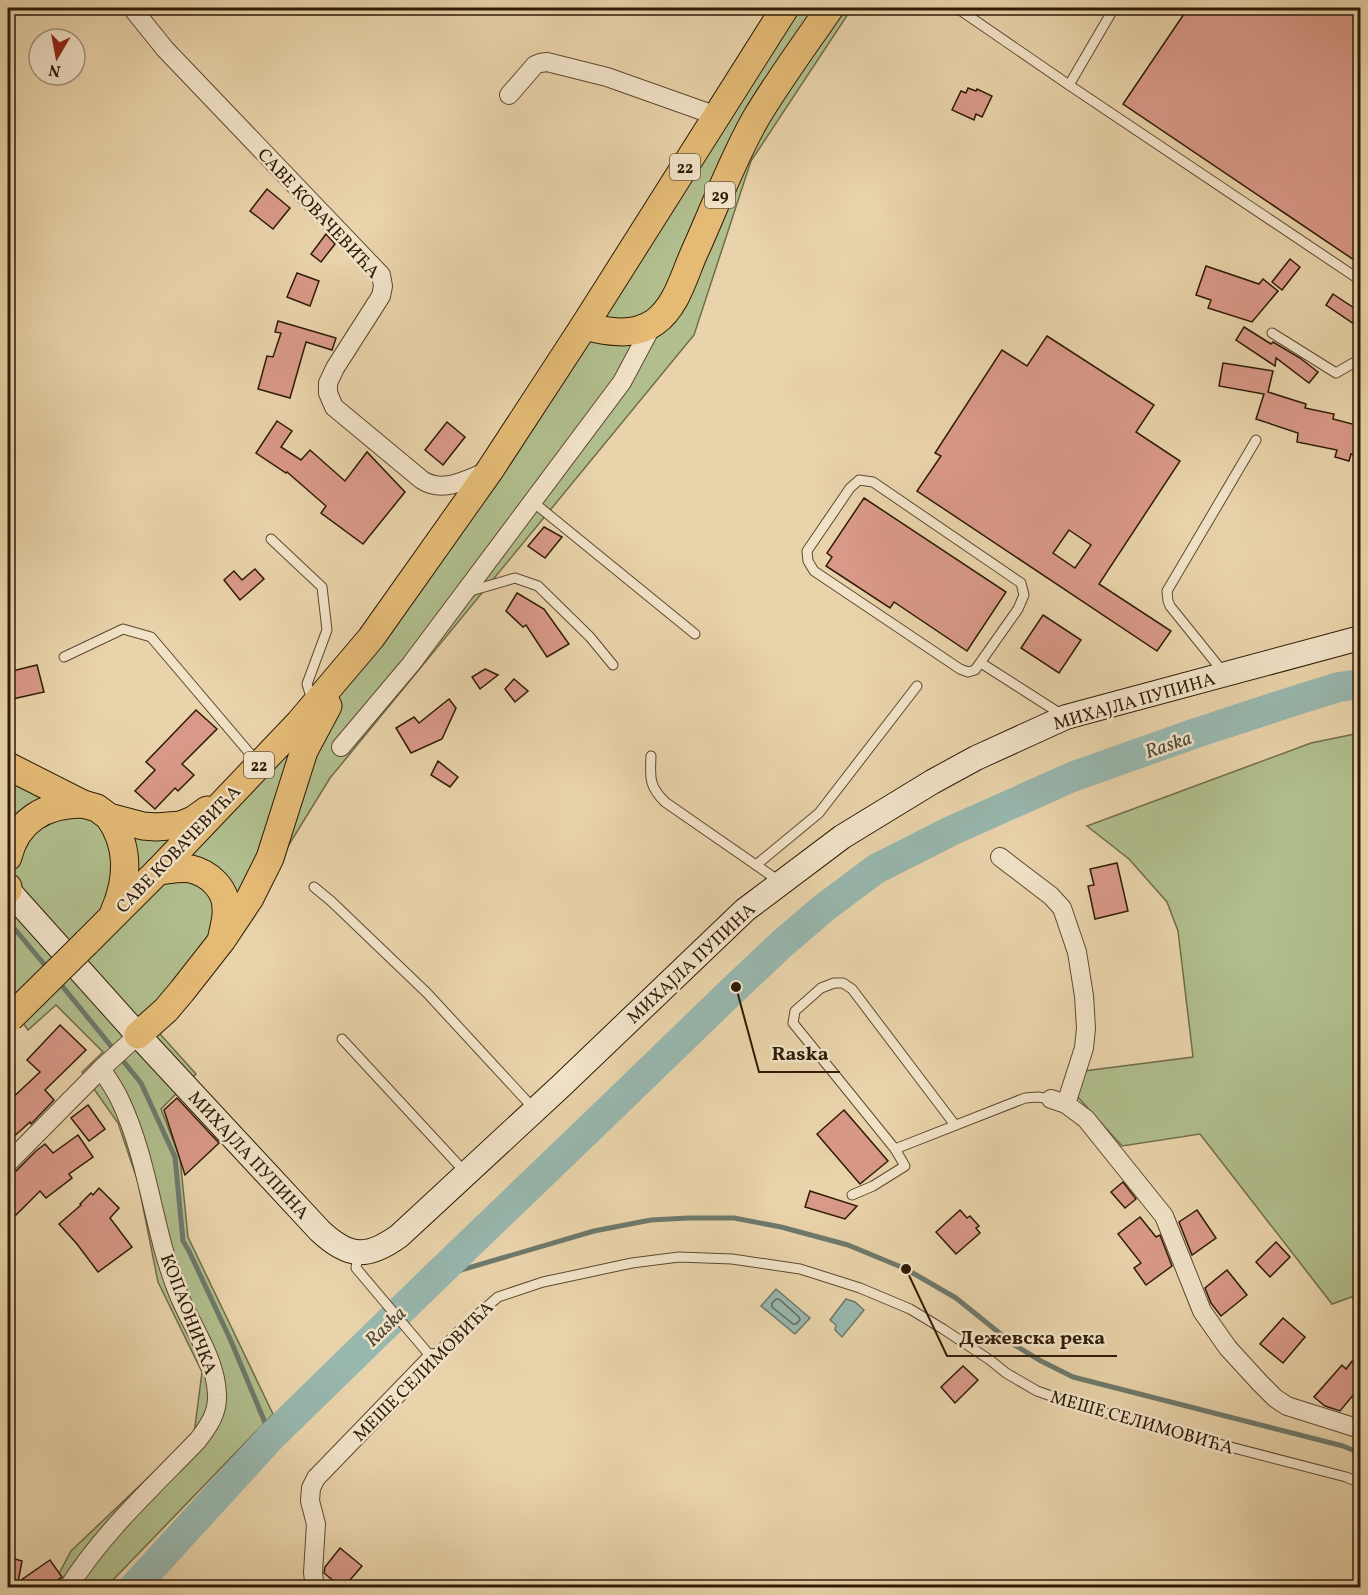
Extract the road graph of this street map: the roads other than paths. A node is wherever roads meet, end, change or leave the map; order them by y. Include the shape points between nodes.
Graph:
1 (132, 8) edge
2 (785, 8) edge
3 (830, 8) edge
4 (957, 8) edge
5 (1114, 8) edge
6 (1069, 85) junction
7 (508, 95) dead end
8 (717, 116) junction
9 (1360, 280) edge
10 (654, 322) junction
11 (584, 326) junction
12 (1272, 333) dead end
13 (1360, 359) edge
14 (1257, 440) dead end
15 (490, 470) junction
16 (533, 501) junction
17 (271, 539) dead end
18 (465, 592) junction
19 (695, 634) dead end
20 (1360, 638) edge
21 (356, 656) junction
22 (64, 657) dead end
23 (981, 663) junction
24 (613, 665) dead end
25 (1226, 675) junction
26 (917, 686) dead end
27 (314, 705) junction
28 (1066, 717) junction
29 (341, 747) dead end
30 (651, 756) dead end
31 (259, 765) junction
32 (8, 766) edge
33 (237, 788) junction
34 (83, 804) junction
35 (109, 817) junction
36 (8, 857) edge
37 (1000, 857) dead end
38 (756, 865) junction
39 (158, 871) junction
40 (781, 882) junction
41 (314, 887) dead end
42 (8, 889) edge
43 (113, 916) junction
44 (222, 940) junction
45 (9, 1019) edge
46 (342, 1039) dead end
47 (119, 1052) junction
48 (1059, 1102) junction
49 (535, 1110) junction
50 (955, 1125) junction
51 (895, 1149) junction
52 (8, 1163) edge
53 (466, 1174) junction
54 (852, 1195) dead end
55 (358, 1253) junction
56 (426, 1351) junction
57 (1360, 1429) edge
58 (1360, 1483) edge
59 (68, 1587) edge
60 (315, 1587) edge

1 - 15 street, САВЕ КОВАЧЕВИЋА via 165,49 381,275 381,297 328,383 334,407 432,486 450,485
2 - 8 main road, САВЕ КОВАЧЕВИЋА / 22
3 - 10 main road, 29 via 757,118 676,294
4 - 6 lane
5 - 6 lane
6 - 9 lane
7 - 8 street via 535,65 547,62 607,77
8 - 11 main road, САВЕ КОВАЧЕВИЋА / 22
10 - 11 main road via 621,332
10 - 16 street via 622,382
11 - 15 main road, САВЕ КОВАЧЕВИЋА / 22
12 - 13 lane via 1336,373
14 - 25 lane via 1167,591 1170,606
15 - 21 main road, САВЕ КОВАЧЕВИЋА / 22
16 - 18 street
16 - 19 lane
17 - 27 lane via 322,587 327,630 307,684
18 - 24 lane via 515,578 538,586
18 - 29 street
20 - 25 street, МИХАЈЛА ПУПИНА
21 - 27 main road, САВЕ КОВАЧЕВИЋА / 22
21 - 44 main road via 304,751 263,874
22 - 31 lane via 123,629 151,637
23 - 23 lane via 1018,609 1024,594 1022,583 873,482 859,480 807,551 814,571 960,669 968,672
23 - 28 lane
25 - 28 street, МИХАЈЛА ПУПИНА
26 - 38 lane via 819,813
27 - 31 main road, САВЕ КОВАЧЕВИЋА / 22
28 - 40 street, МИХАЈЛА ПУПИНА via 932,782 842,837
30 - 38 lane via 650,780 656,793
31 - 33 main road, САВЕ КОВАЧЕВИЋА / 22
32 - 34 main road
33 - 35 main road via 181,825 150,827
33 - 39 main road, САВЕ КОВАЧЕВИЋА / 22
34 - 35 main road
34 - 36 main road via 39,813 13,840
35 - 43 main road via 119,834 126,863 121,897
37 - 48 street via 1062,908 1077,952 1084,996 1084,1048
38 - 40 lane
39 - 43 main road, САВЕ КОВАЧЕВИЋА / 22
39 - 44 main road via 190,869 219,886 226,902
40 - 49 street, МИХАЈЛА ПУПИНА via 745,910
41 - 49 lane via 427,993
42 - 47 street, МИХАЈЛА ПУПИНА
43 - 45 main road, САВЕ КОВАЧЕВИЋА / 22, bridge
44 - 47 main road via 166,1010
46 - 53 lane
47 - 52 street
47 - 55 street, МИХАЈЛА ПУПИНА via 334,1244
47 - 59 street, КОПАОНИЧКА via 120,1099 133,1132 177,1292 214,1374 217,1402 211,1422 198,1440 106,1536
48 - 50 lane via 1025,1098
48 - 57 street via 1086,1119 1164,1216 1202,1311 1252,1375 1287,1406
49 - 53 street, МИХАЈЛА ПУПИНА
50 - 51 lane
50 - 51 lane via 852,989 834,982 795,1011 793,1023
51 - 54 lane via 906,1166
53 - 55 street, МИХАЈЛА ПУПИНА via 399,1236 374,1251
55 - 56 lane via 356,1268
56 - 58 lane, МЕШЕ СЕЛИМОВИЋА via 459,1331 498,1297 543,1282 679,1257 732,1259 800,1269 910,1309 1037,1391
56 - 60 street, МЕШЕ СЕЛИМОВИЋА via 311,1488 316,1524

